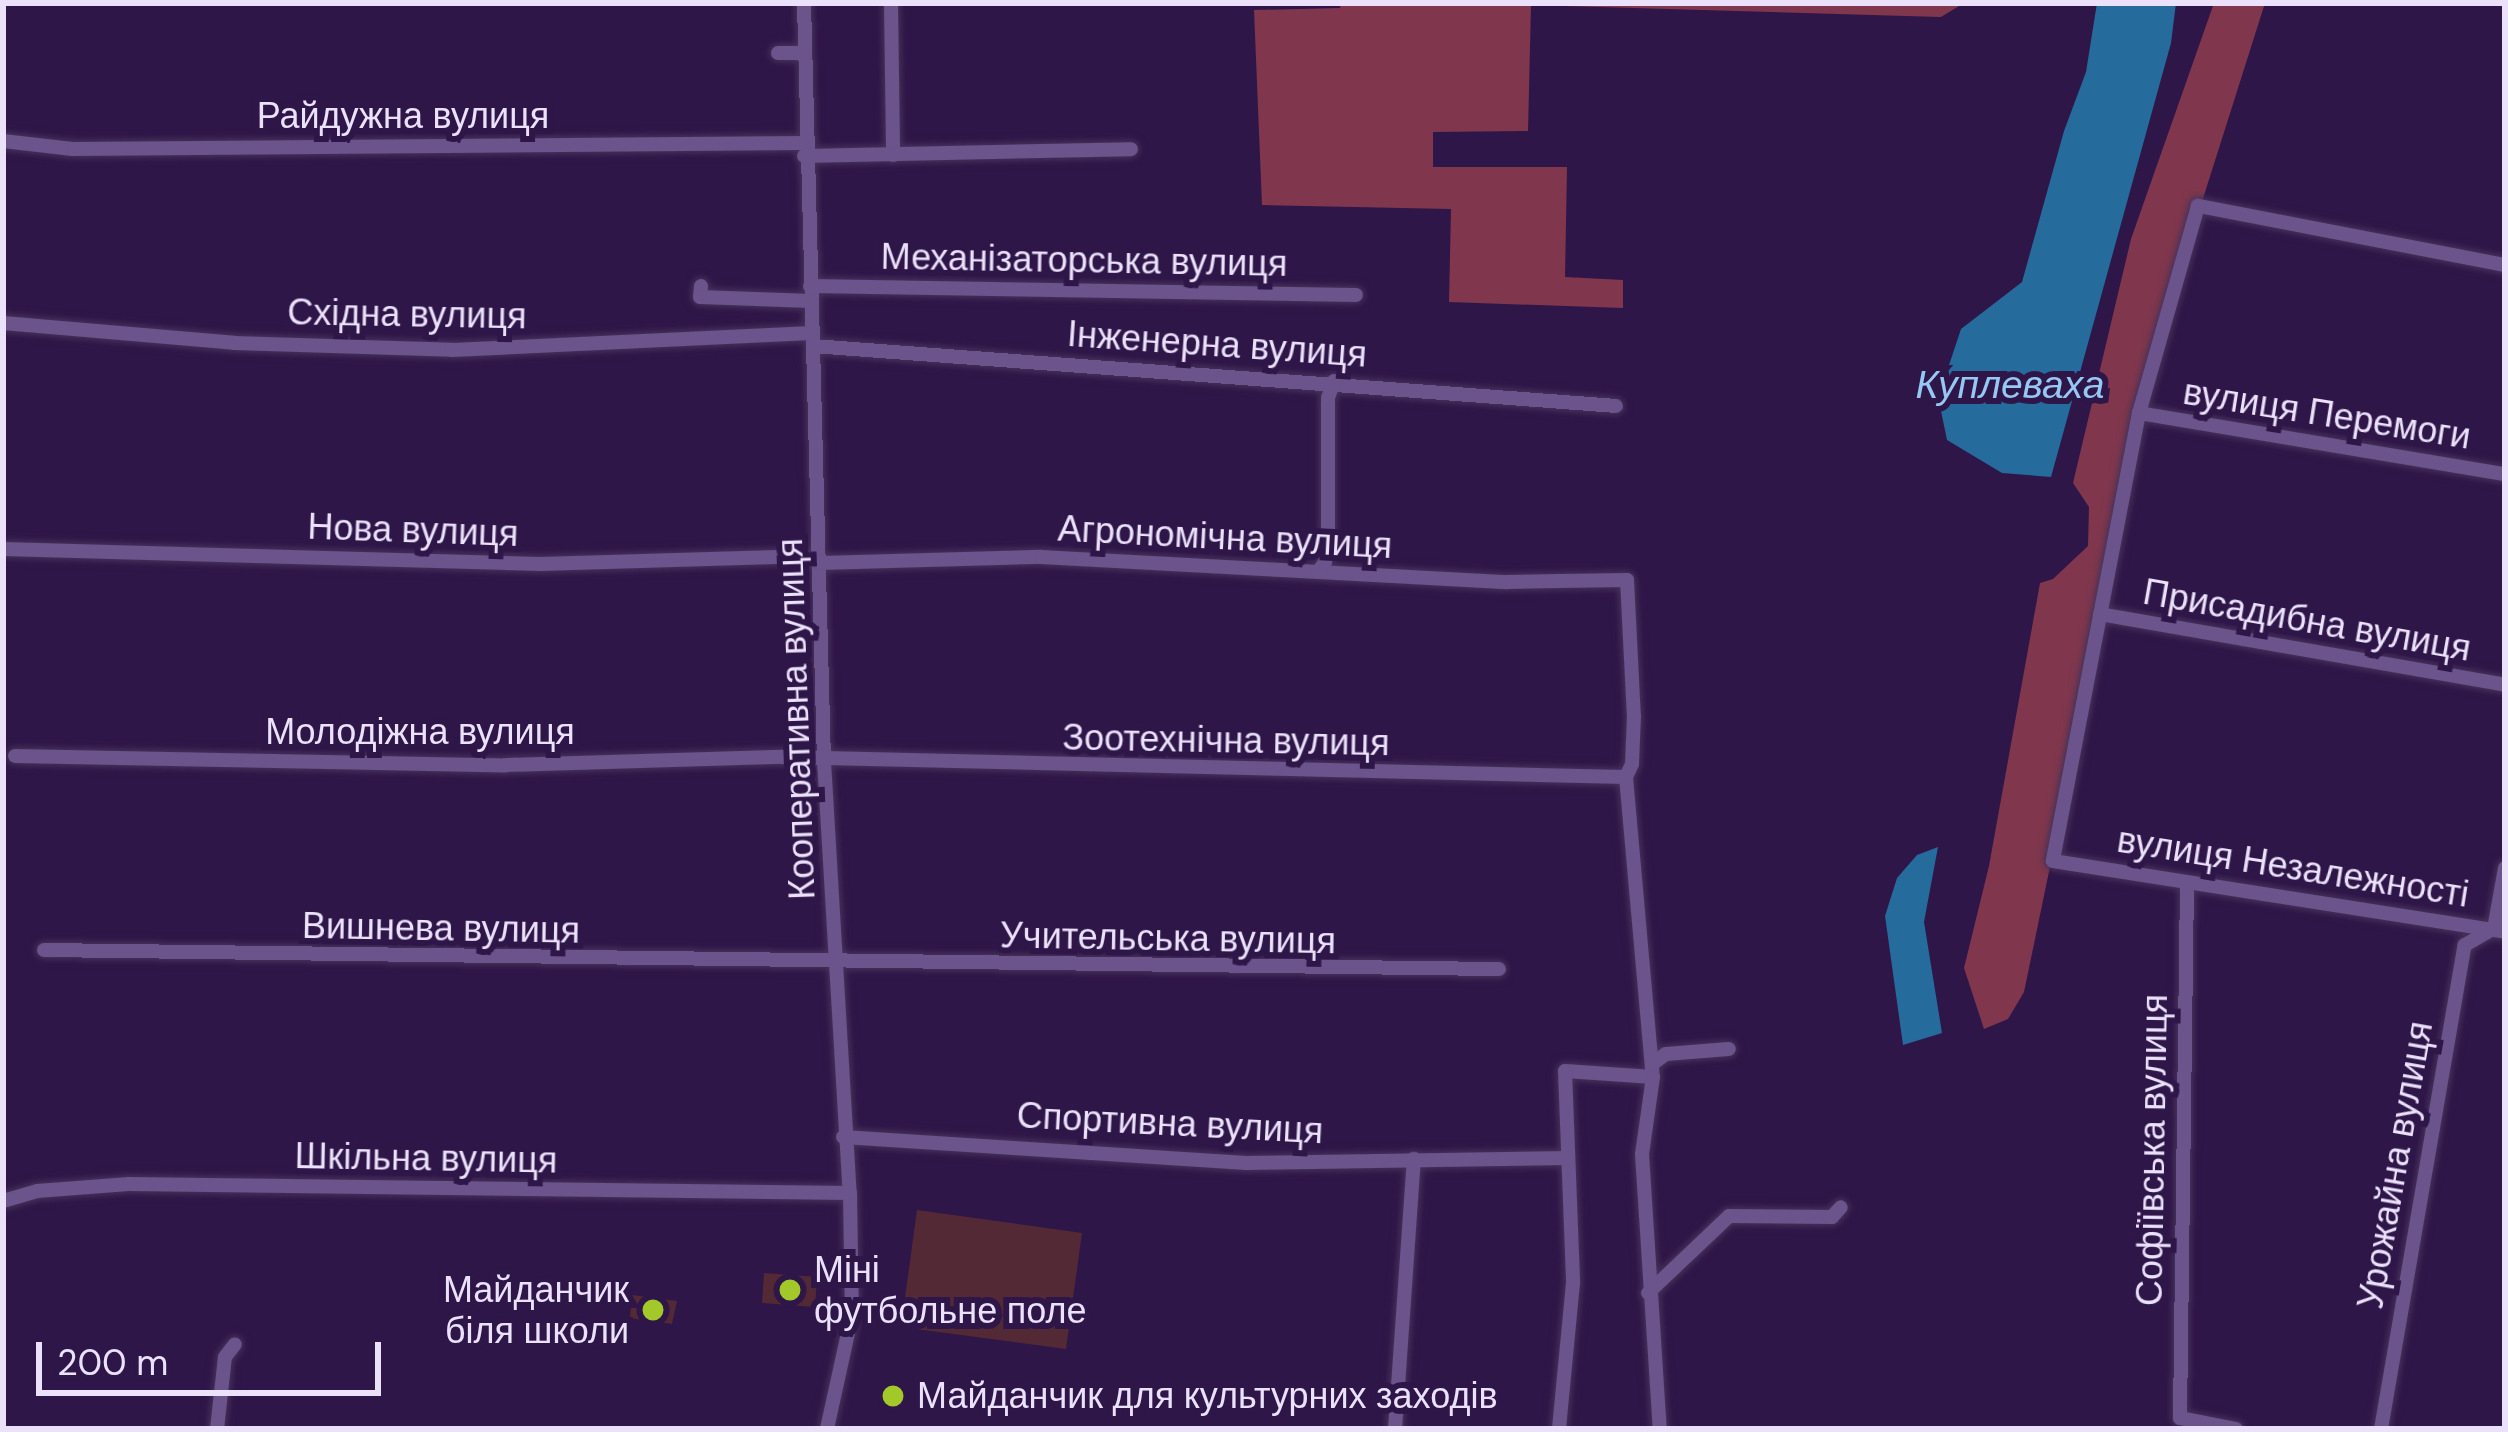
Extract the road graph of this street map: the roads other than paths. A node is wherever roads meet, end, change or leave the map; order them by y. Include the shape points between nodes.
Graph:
1 (804, 3) edge
2 (892, 3) edge
3 (778, 53) dead end
4 (804, 53) junction
5 (3, 141) edge
6 (804, 149) junction
7 (1131, 149) dead end
8 (893, 155) junction
9 (2505, 265) edge
10 (701, 286) dead end
11 (810, 293) junction
12 (1356, 295) dead end
13 (3, 323) edge
14 (812, 339) junction
15 (1334, 381) junction
16 (1616, 406) dead end
17 (2139, 413) junction
18 (2505, 474) edge
19 (3, 549) edge
20 (820, 563) junction
21 (1318, 572) junction
22 (2100, 614) junction
23 (2505, 685) edge
24 (15, 756) dead end
25 (824, 761) junction
26 (1626, 777) junction
27 (2505, 868) edge
28 (2187, 883) junction
29 (2499, 930) edge
30 (44, 950) dead end
31 (836, 964) junction
32 (1499, 969) dead end
33 (1729, 1049) dead end
34 (1653, 1070) junction
35 (842, 1137) junction
36 (1567, 1158) junction
37 (1414, 1159) junction
38 (850, 1193) junction
39 (3, 1201) edge
40 (1840, 1207) dead end
41 (1648, 1293) junction
42 (235, 1344) dead end
43 (217, 1429) edge
44 (827, 1429) edge
45 (1395, 1429) edge
46 (1559, 1429) edge
47 (1660, 1429) edge
48 (2236, 1429) edge
49 (2381, 1429) edge

1 - 4 street, Кооперативна вулиця
2 - 8 street
3 - 4 street
4 - 6 street, Кооперативна вулиця
5 - 6 street, Райдужна вулиця via 73,149
6 - 8 street, Райдужна вулиця
6 - 11 street, Кооперативна вулиця
7 - 8 street, Райдужна вулиця
9 - 17 street via 2198,206
10 - 11 street, Механізаторська вулиця via 700,297
11 - 12 street, Механізаторська вулиця
11 - 14 street, Кооперативна вулиця
13 - 14 street, Східна вулиця via 234,343 452,350
14 - 15 street, Інженерна вулиця
14 - 20 street, Кооперативна вулиця
15 - 16 street, Інженерна вулиця
15 - 21 street via 1328,541
17 - 18 street, вулиця Перемоги
17 - 22 street
19 - 20 street, Нова вулиця via 541,564 802,556
20 - 21 street, Агрономічна вулиця via 1041,557
20 - 25 street, Кооперативна вулиця
21 - 26 street, Агрономічна вулиця via 1628,580 1634,716
22 - 23 street, Присадибна вулиця
22 - 28 street, вулиця Незалежності via 2053,861
24 - 25 street, Молодіжна вулиця
25 - 26 street, Зоотехнічна вулиця
25 - 31 street, Кооперативна вулиця
26 - 34 street
27 - 29 street
28 - 29 street, вулиця Незалежності
28 - 48 street, Софіївська вулиця via 2180,1418
29 - 49 street, Урожайна вулиця via 2465,945
30 - 31 street, Вишнева вулиця
31 - 32 street, Учительська вулиця
31 - 35 street, Кооперативна вулиця
33 - 34 street via 1666,1054
34 - 36 street via 1565,1071
34 - 41 street via 1642,1154
35 - 37 street, Спортивна вулиця via 1246,1163
35 - 38 street, Кооперативна вулиця
36 - 37 street, Спортивна вулиця
36 - 46 street via 1573,1283
37 - 45 street
38 - 39 street, Шкільна вулиця via 129,1184
38 - 44 street, Кооперативна вулиця via 852,1315
40 - 41 street via 1832,1217 1729,1216
41 - 47 street
42 - 43 street via 225,1357

